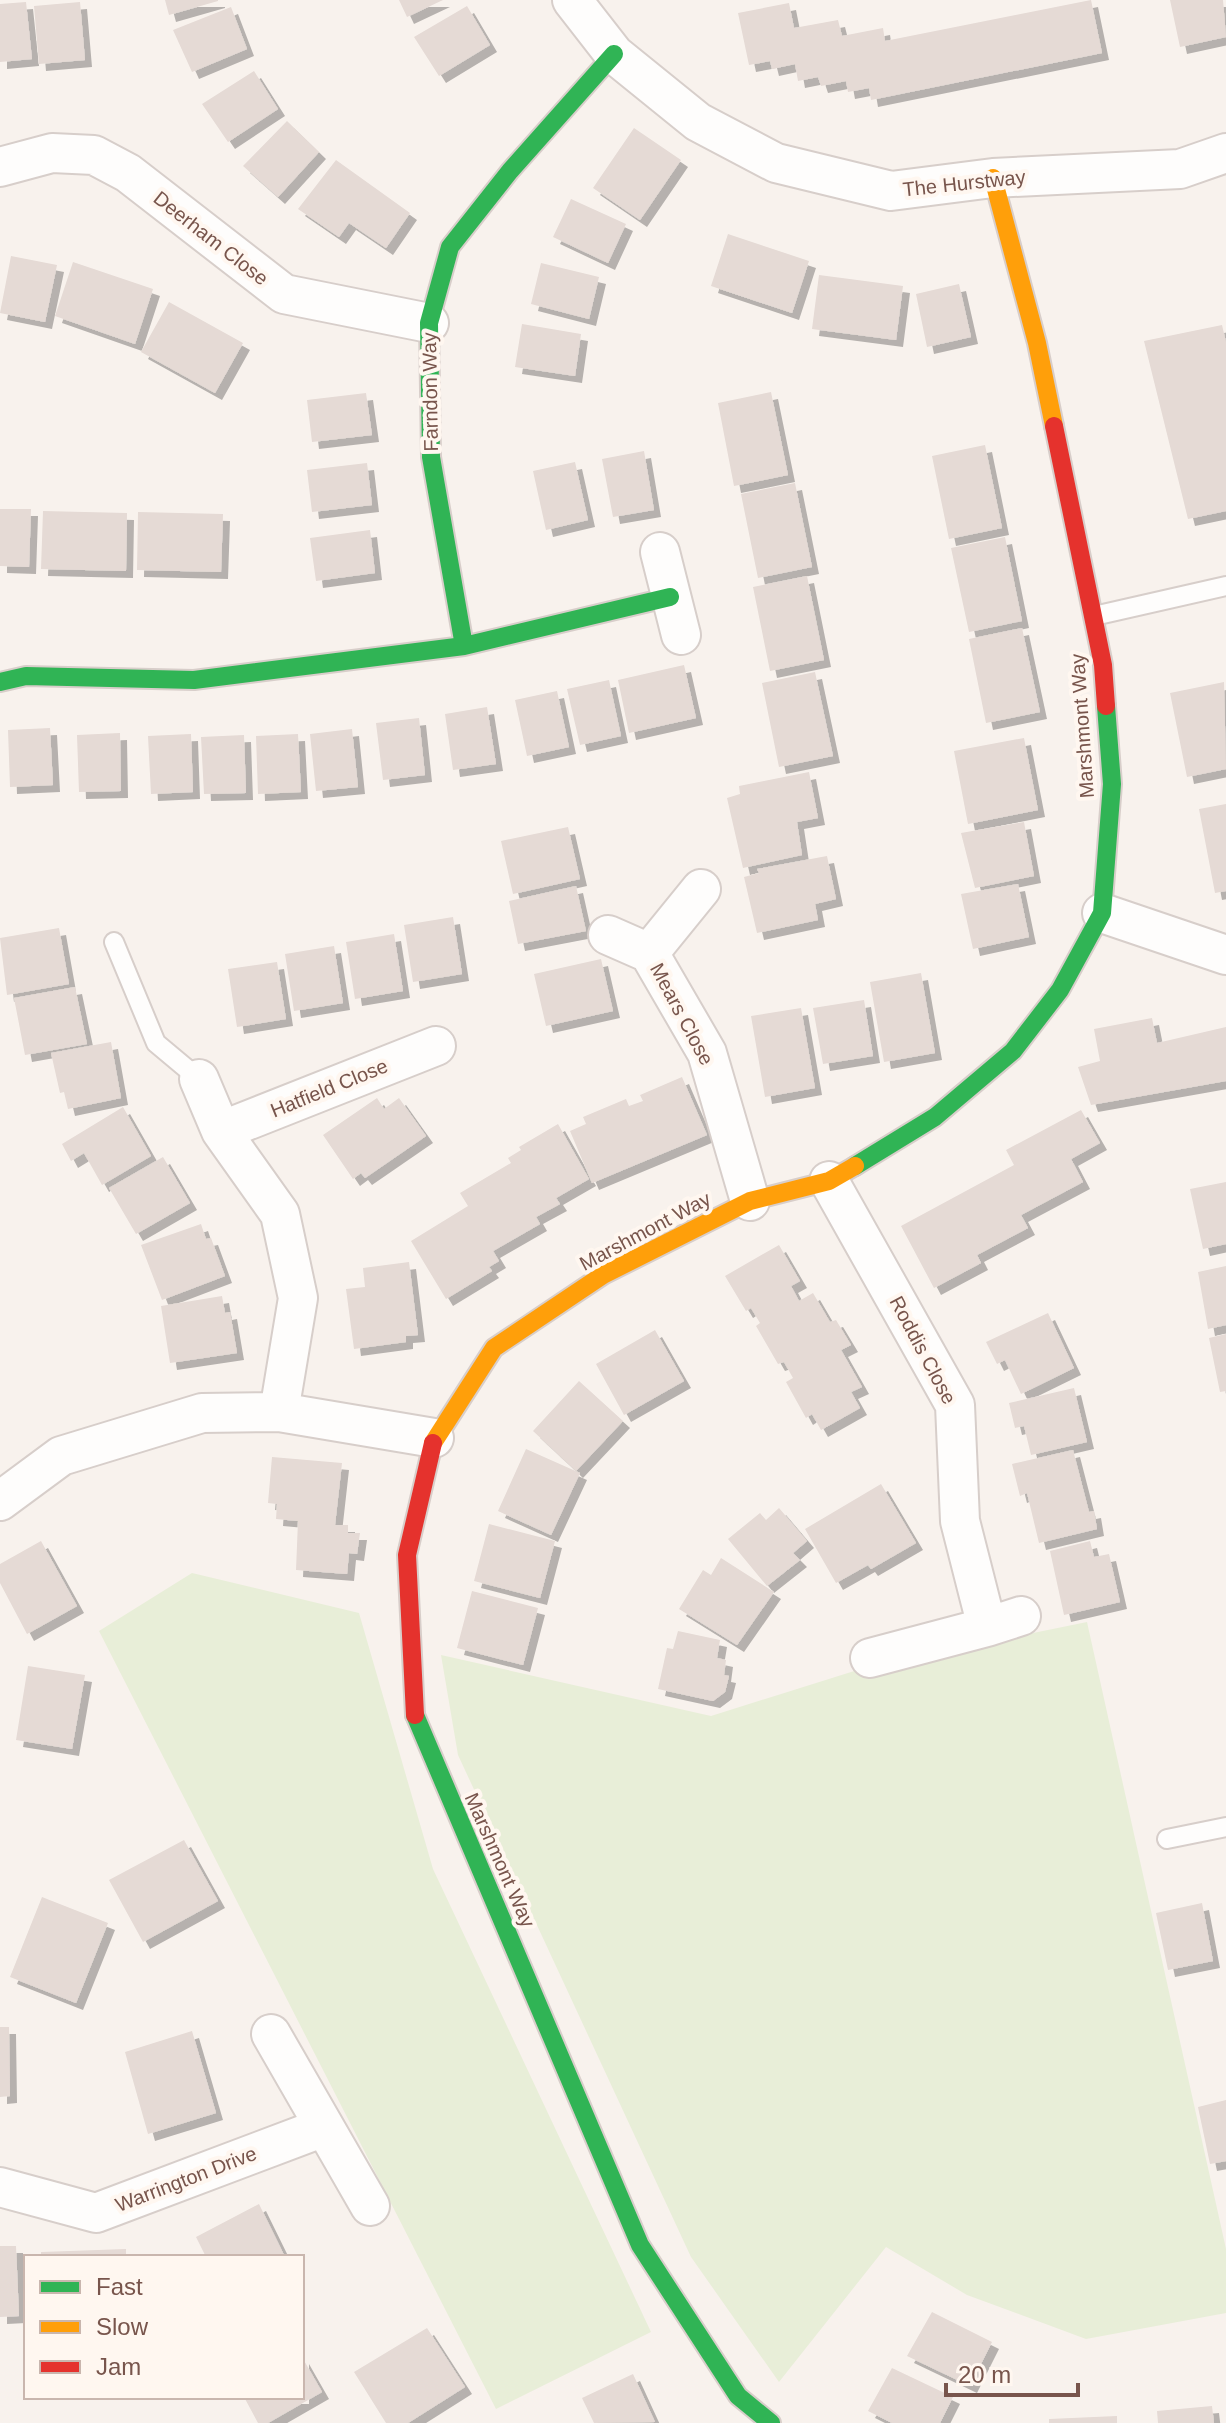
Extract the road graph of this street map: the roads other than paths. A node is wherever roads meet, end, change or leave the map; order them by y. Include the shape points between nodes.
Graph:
1 (572, 0) edge
2 (614, 54) junction
3 (1226, 153) edge
4 (0, 167) edge
5 (993, 178) junction
6 (429, 323) junction
7 (660, 552) dead end
8 (1226, 586) edge
9 (670, 597) junction
10 (1094, 616) junction
11 (681, 635) dead end
12 (464, 646) junction
13 (0, 682) edge
14 (701, 889) dead end
15 (1102, 913) junction
16 (608, 935) dead end
17 (114, 942) dead end
18 (649, 953) junction
19 (1226, 955) edge
20 (436, 1046) dead end
21 (199, 1079) joint
22 (221, 1131) junction
23 (829, 1181) junction
24 (750, 1201) junction
25 (279, 1412) junction
26 (434, 1438) junction
27 (0, 1501) edge
28 (870, 1658) dead end
29 (1226, 1827) edge
30 (1167, 1839) dead end
31 (271, 2034) dead end
32 (324, 2127) junction
33 (0, 2187) edge
34 (370, 2206) dead end
35 (771, 2423) edge

1 - 2 street, The Hurstway
2 - 5 street, The Hurstway via 698,122 776,163 891,191
2 - 6 street, Farndon Way via 450,247
3 - 5 street, The Hurstway via 1180,169
4 - 6 street, Deerham Close via 52,153 94,155 128,173 284,294
5 - 10 street, Marshmont Way via 1037,343
6 - 12 street, Farndon Way via 431,457
7 - 9 street
8 - 10 lane
9 - 11 street
9 - 12 street
10 - 15 street, Marshmont Way via 1112,784
12 - 13 street via 194,680 26,676
14 - 18 street, Mears Close
15 - 19 street
15 - 23 street, Marshmont Way via 1060,990 1013,1051 935,1117
16 - 18 street
17 - 21 lane via 156,1043
18 - 24 street, Mears Close via 707,1053
20 - 22 street, Hatfield Close
21 - 22 street
22 - 25 street via 280,1214 298,1298
23 - 24 street, Marshmont Way
23 - 28 street, Roddis Close via 955,1405 960,1521 1004,1622
24 - 26 street, Marshmont Way via 603,1275 494,1348
25 - 26 street
25 - 27 street via 202,1413 61,1456
26 - 35 street, Marshmont Way via 407,1555 415,1720 640,2245 738,2396
29 - 30 lane
31 - 32 street
32 - 33 street, Warrington Drive via 96,2213
32 - 34 street

